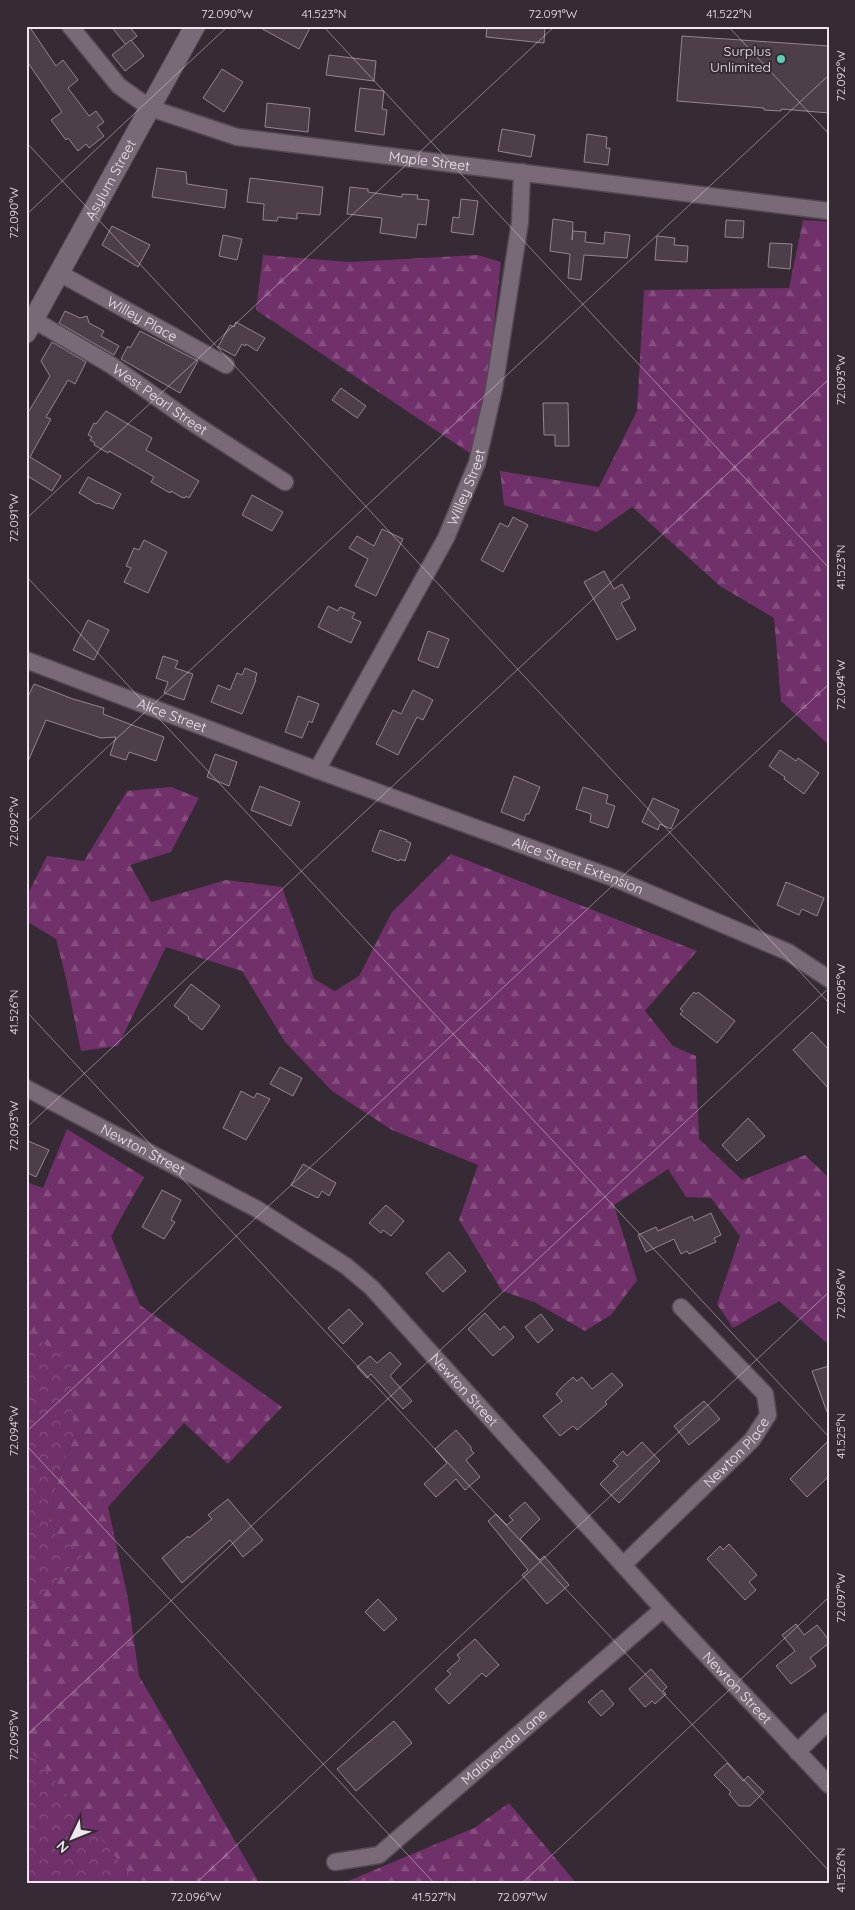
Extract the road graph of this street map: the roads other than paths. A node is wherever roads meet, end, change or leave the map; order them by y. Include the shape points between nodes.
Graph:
1 (70, 26) edge
2 (195, 26) edge
3 (150, 108) junction
4 (522, 172) junction
5 (829, 211) edge
6 (59, 273) junction
7 (30, 326) edge
8 (226, 365) dead end
9 (285, 482) dead end
10 (26, 660) edge
11 (317, 770) junction
12 (829, 979) edge
13 (26, 1088) edge
14 (681, 1307) dead end
15 (623, 1565) junction
16 (663, 1609) junction
17 (829, 1722) edge
18 (797, 1752) junction
19 (829, 1785) edge
20 (335, 1862) dead end

1 - 3 street, Maple Street via 119,86
2 - 3 street, Asylum Street
3 - 4 street, Maple Street via 237,137
3 - 6 street, Asylum Street
4 - 5 street, Maple Street
4 - 11 street, Willey Street via 520,222 494,389 476,463 446,538
6 - 7 street, Asylum Street
6 - 8 street, Willey Place
7 - 9 street, West Pearl Street via 111,365
10 - 11 street, Alice Street
11 - 12 street, Alice Street Extension via 616,878 788,952
13 - 15 street, Newton Street via 257,1209 346,1266 372,1288
14 - 15 street, Newton Place via 765,1394 768,1415 752,1440
15 - 16 street, Newton Street
16 - 18 street, Newton Street
16 - 20 street, Malavenda Lane via 379,1855
17 - 18 street
18 - 19 street, Newton Street

